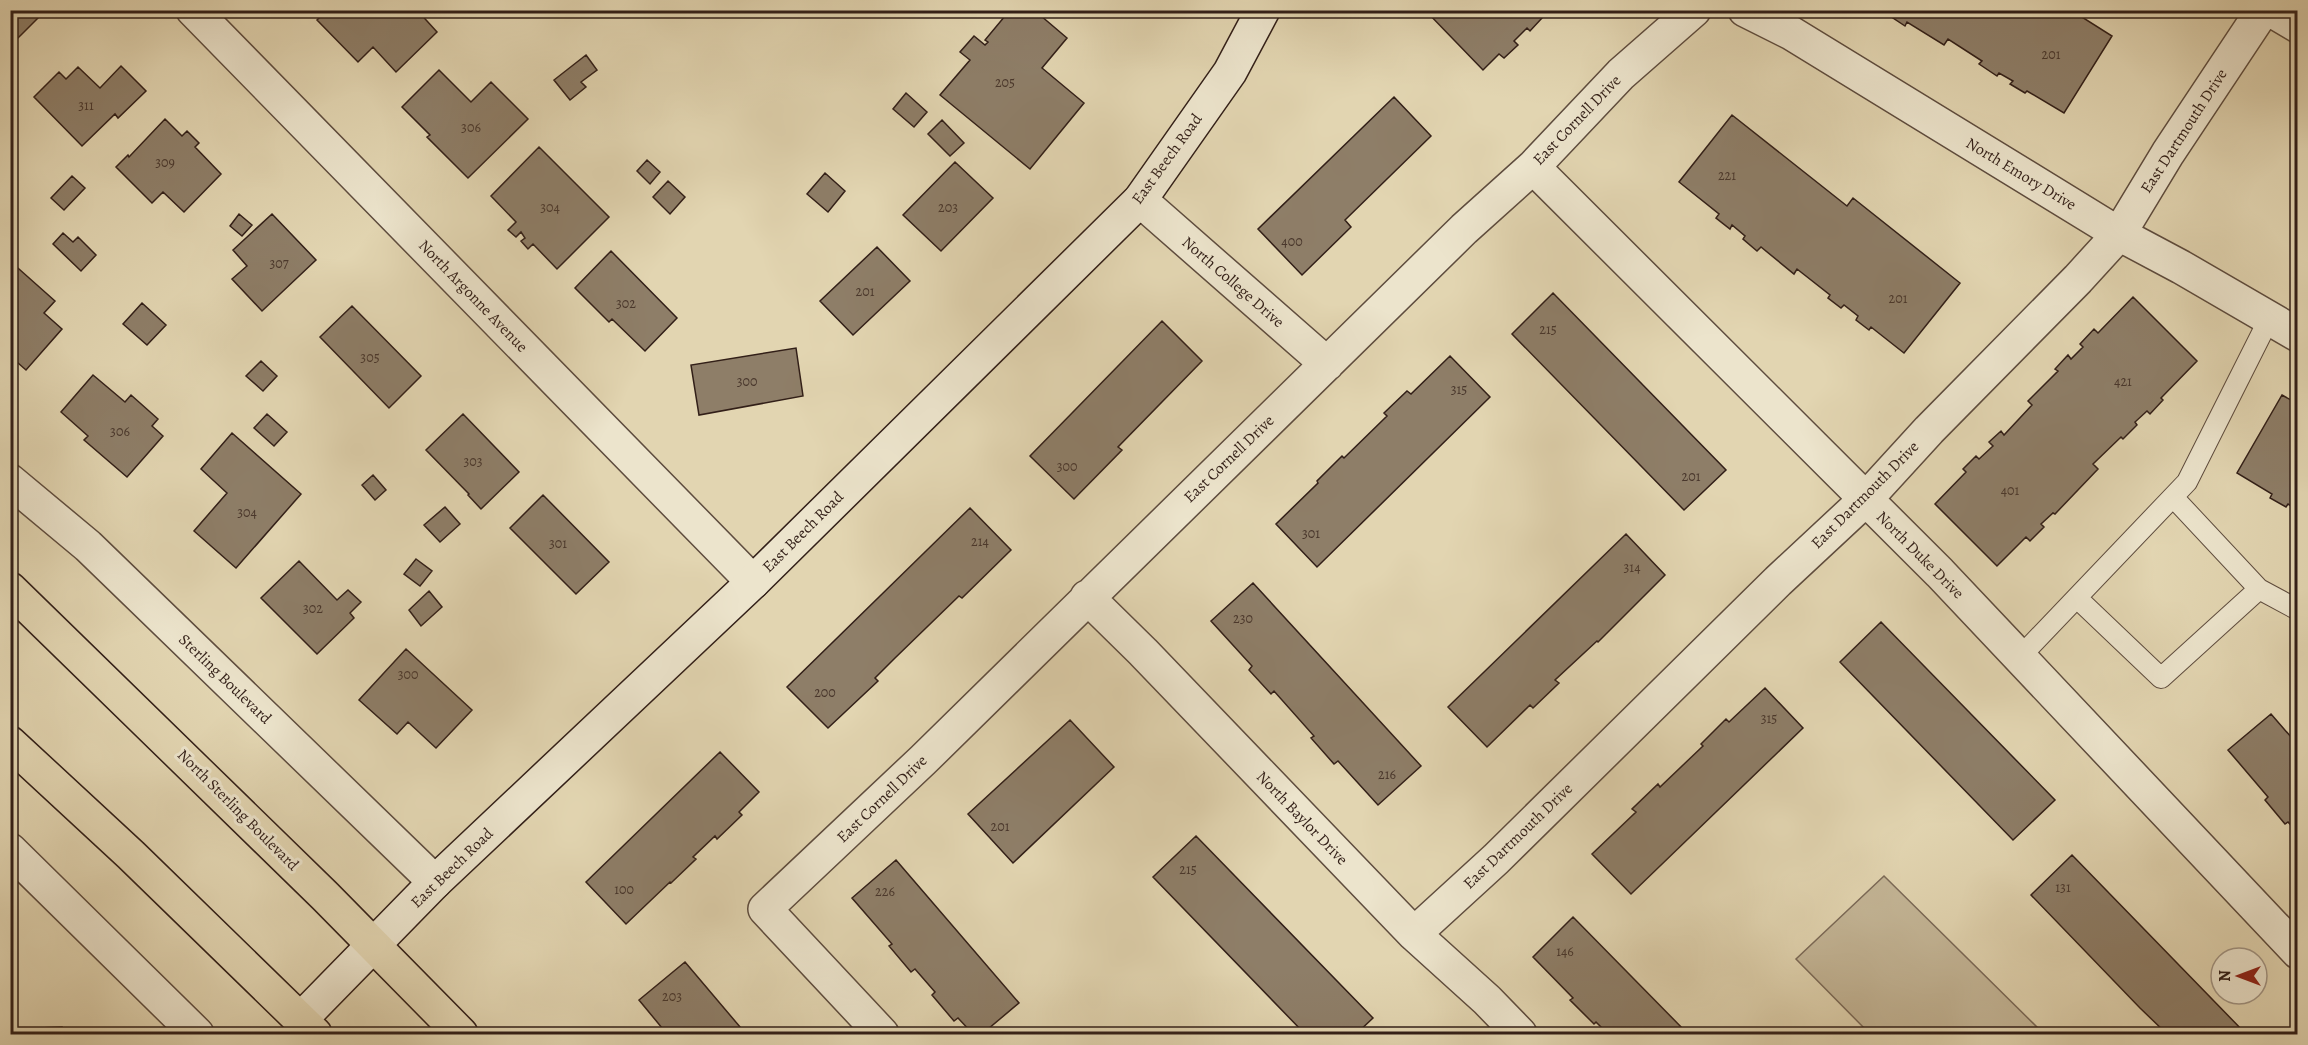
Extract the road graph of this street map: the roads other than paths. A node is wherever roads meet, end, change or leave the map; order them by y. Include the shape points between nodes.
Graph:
1 (193, 10) edge
2 (1263, 10) edge
3 (1694, 10) edge
4 (1745, 10) edge
5 (2263, 10) edge
6 (2271, 10) edge
7 (2298, 26) edge
8 (1533, 167) junction
9 (1140, 200) junction
10 (2119, 234) junction
11 (2269, 319) junction
12 (2298, 335) edge
13 (1327, 364) junction
14 (10, 481) edge
15 (2173, 497) junction
16 (1865, 500) junction
17 (753, 582) junction
18 (2259, 589) junction
19 (10, 590) edge
20 (1087, 597) junction
21 (2077, 598) junction
22 (2298, 610) edge
23 (2019, 658) junction
24 (10, 743) edge
25 (10, 850) edge
26 (435, 882) junction
27 (1413, 934) junction
28 (375, 945) junction
29 (2298, 952) edge
30 (301, 1029) edge
31 (197, 1035) edge
32 (461, 1035) edge
33 (882, 1035) edge
34 (1520, 1035) edge

1 - 17 street, North Argonne Avenue
2 - 9 street, East Beech Road via 1230,72
3 - 8 street, East Cornell Drive via 1621,74
4 - 10 street, North Emory Drive via 1791,33
5 - 10 street, East Dartmouth Drive
6 - 7 street
8 - 13 street, East Cornell Drive
8 - 16 street, North Duke Drive
9 - 13 street, North College Drive
9 - 17 street, East Beech Road
10 - 11 street, North Emory Drive
10 - 16 street, East Dartmouth Drive
11 - 12 street, North Emory Drive
11 - 15 lane via 2187,482
13 - 20 street, East Cornell Drive
14 - 26 street, Sterling Boulevard via 88,546
15 - 18 lane
15 - 21 lane
16 - 23 street, North Duke Drive
16 - 27 street, East Dartmouth Drive via 1496,859
17 - 26 street, East Beech Road
18 - 21 lane via 2161,678
18 - 22 lane
19 - 28 main road, North Sterling Boulevard
20 - 27 street, North Baylor Drive
20 - 33 street, East Cornell Drive via 765,909
21 - 23 lane
23 - 29 street, North Duke Drive
24 - 30 main road via 131,855
25 - 31 street
26 - 28 street, East Beech Road
27 - 34 street, North Baylor Drive
28 - 30 street, East Beech Road
28 - 32 main road, North Sterling Boulevard

